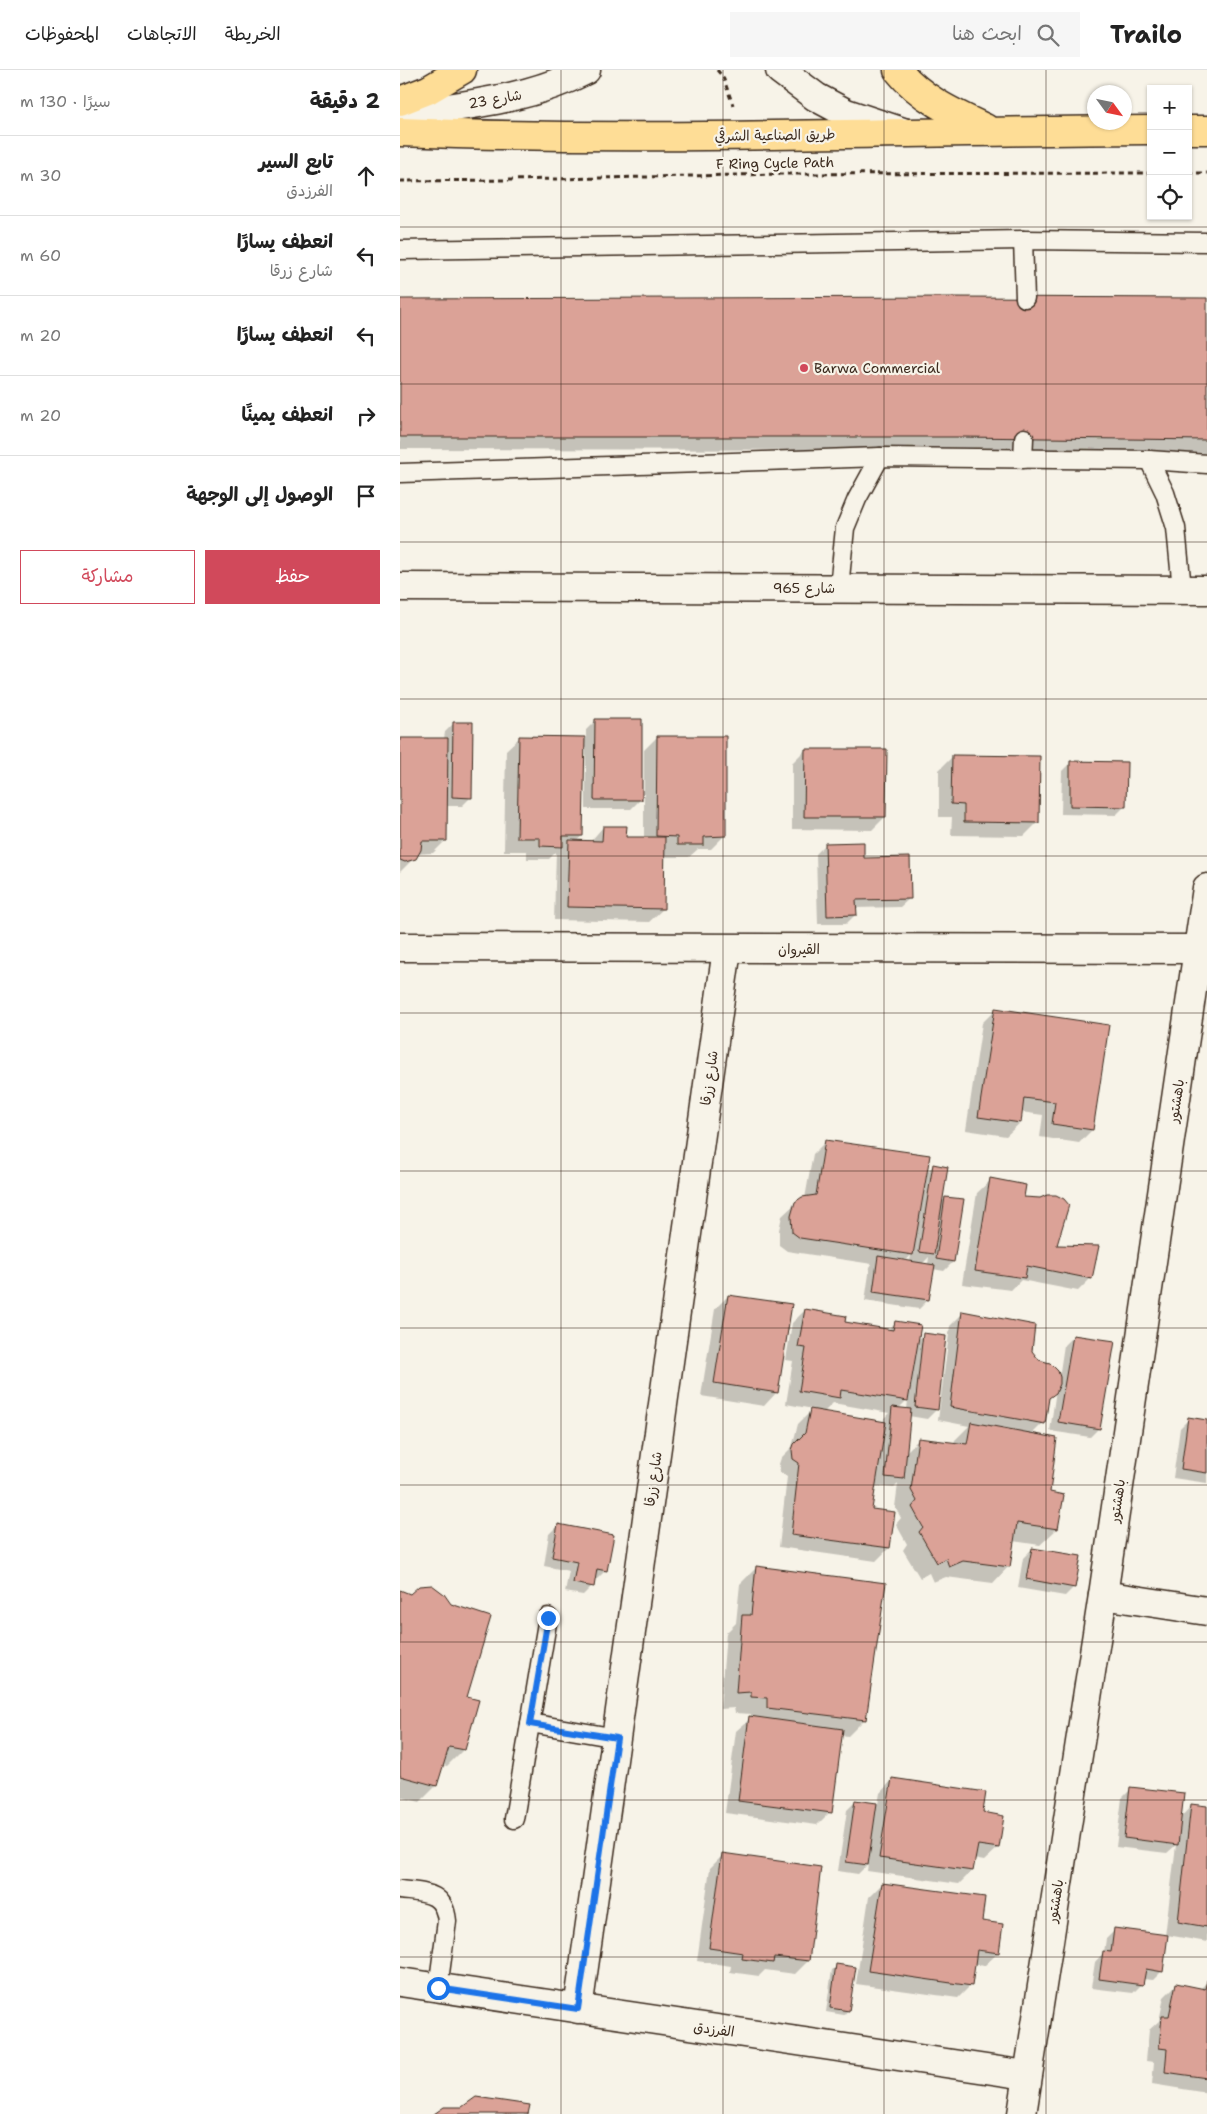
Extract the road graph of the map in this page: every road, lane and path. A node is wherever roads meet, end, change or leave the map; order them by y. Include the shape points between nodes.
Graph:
1 (462, 70) edge
2 (586, 70) edge
3 (716, 70) edge
4 (780, 70) edge
5 (898, 70) edge
6 (400, 101) edge
7 (400, 115) edge
8 (1147, 130) edge
9 (1192, 130) edge
10 (1207, 130) edge
11 (990, 131) junction
12 (400, 132) edge
13 (904, 132) junction
14 (735, 136) junction
15 (1147, 173) edge
16 (1192, 173) edge
17 (1207, 173) edge
18 (400, 181) edge
19 (1023, 240) junction
20 (1207, 242) edge
21 (400, 250) edge
22 (1025, 298) dead end
23 (1024, 438) dead end
24 (880, 457) junction
25 (1023, 459) junction
26 (1149, 460) junction
27 (1207, 464) edge
28 (400, 473) edge
29 (400, 587) edge
30 (839, 588) junction
31 (1194, 590) edge
32 (1207, 888) edge
33 (400, 948) edge
34 (727, 949) junction
35 (1198, 949) junction
36 (1103, 1595) junction
37 (1207, 1611) edge
38 (548, 1618) dead end
39 (530, 1724) junction
40 (617, 1738) junction
41 (514, 1819) dead end
42 (400, 1890) edge
43 (400, 1982) edge
44 (438, 1988) junction
45 (578, 2009) junction
46 (1027, 2075) junction
47 (1022, 2114) edge

1 - 6 main road via 428,90
2 - 7 street, شارع 23 via 521,95
3 - 14 path via 723,77 734,106
4 - 13 street via 816,97 846,113
5 - 11 main road via 919,92
8 - 11 main road, طريق الصناعية الشرقي
9 - 10 main road
11 - 13 main road, طريق الصناعية الشرقي
12 - 14 main road, طريق الصناعية الشرقي via 502,136
13 - 14 main road, طريق الصناعية الشرقي
15 - 18 path, F Ring Cycle Path via 780,174
16 - 17 path
19 - 20 lane
19 - 21 lane
19 - 22 lane
23 - 25 lane
24 - 25 lane
24 - 28 lane
24 - 30 lane via 845,528
25 - 26 lane
26 - 27 lane
26 - 31 lane via 1165,493
29 - 30 street, شارع 965
30 - 31 street, شارع 965
32 - 35 street, باهشتور
33 - 34 street, القيروان
34 - 35 street, القيروان
34 - 40 street, شارع زرقا
35 - 36 street, باهشتور
36 - 37 street
36 - 46 street, باهشتور
38 - 39 lane
39 - 40 lane
39 - 41 lane
40 - 45 street, شارع زرقا
42 - 44 lane via 432,1895 441,1900 446,1910
43 - 44 street, الفرزدق
44 - 45 street, الفرزدق
45 - 46 street, الفرزدق
46 - 47 street, باهشتور

